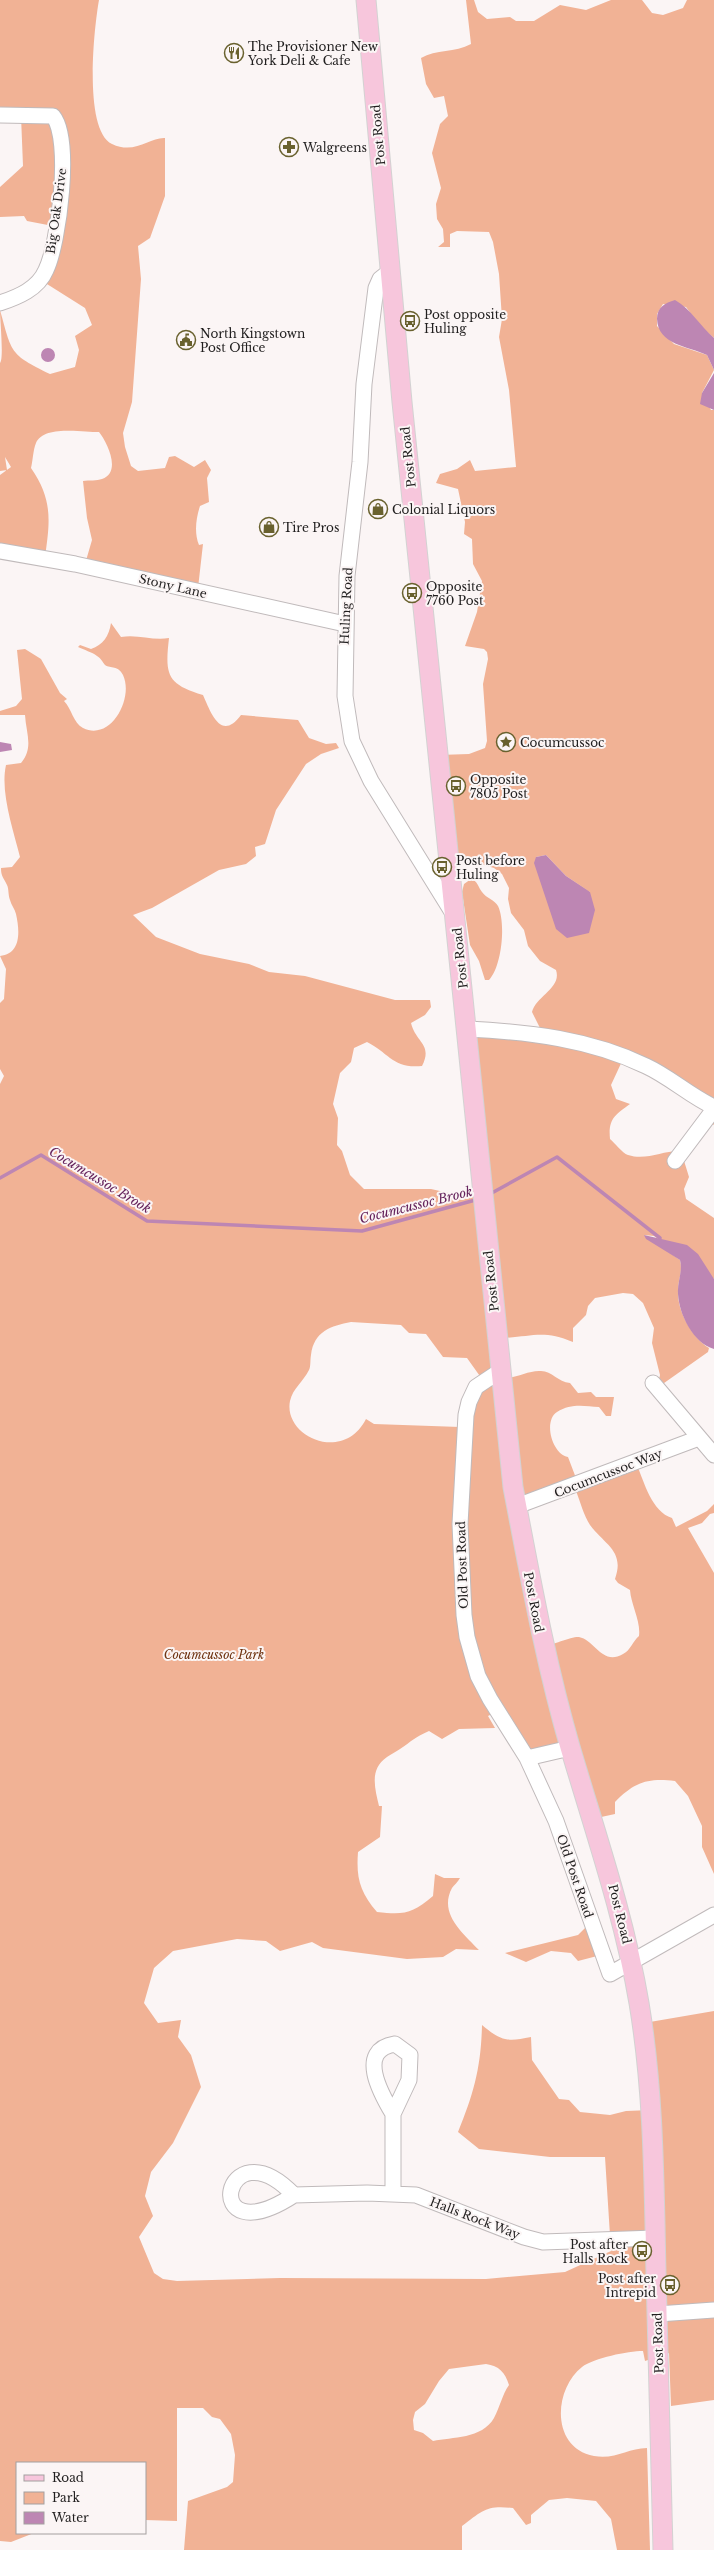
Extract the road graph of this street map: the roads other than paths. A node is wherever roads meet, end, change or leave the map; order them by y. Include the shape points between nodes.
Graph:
1 (366, 0) edge
2 (0, 115) edge
3 (389, 272) junction
4 (0, 303) edge
5 (0, 551) edge
6 (345, 624) junction
7 (456, 919) junction
8 (468, 1029) junction
9 (714, 1108) edge
10 (675, 1162) dead end
11 (500, 1371) junction
12 (653, 1383) dead end
13 (699, 1438) junction
14 (714, 1456) edge
15 (517, 1506) junction
16 (570, 1748) junction
17 (526, 1758) junction
18 (714, 1915) edge
19 (631, 1964) junction
20 (394, 2114) dead end
21 (393, 2194) junction
22 (294, 2195) dead end
23 (655, 2238) junction
24 (714, 2310) edge
25 (658, 2314) junction
26 (663, 2550) edge

1 - 3 main road, Post Road
2 - 4 street, Big Oak Drive via 48,115 55,118 61,131 63,165 50,260 46,270 32,287 20,296
3 - 6 street, Huling Road via 380,279 372,310 364,384 360,462 347,576
3 - 7 main road, Post Road
5 - 6 street, Stony Lane via 75,564
6 - 7 street, Huling Road via 345,696 352,740 371,781
7 - 8 main road, Post Road
8 - 9 street via 554,1037 603,1048 647,1066
8 - 11 main road, Post Road
9 - 10 street
11 - 15 main road, Post Road
11 - 17 street, Old Post Road via 476,1387 466,1415 460,1524 464,1615 478,1676
12 - 13 street
13 - 14 street
13 - 15 street, Cocumcussoc Way
15 - 16 main road, Post Road via 547,1661
16 - 17 street
16 - 19 main road, Post Road via 610,1874
17 - 19 street, Old Post Road via 556,1821 610,1974
18 - 19 street
19 - 23 main road, Post Road via 652,2100
20 - 21 street
21 - 22 street, Halls Rock Way
21 - 23 street, Halls Rock Way via 416,2195 524,2238 543,2242
23 - 25 main road, Post Road
24 - 25 street
25 - 26 main road, Post Road

